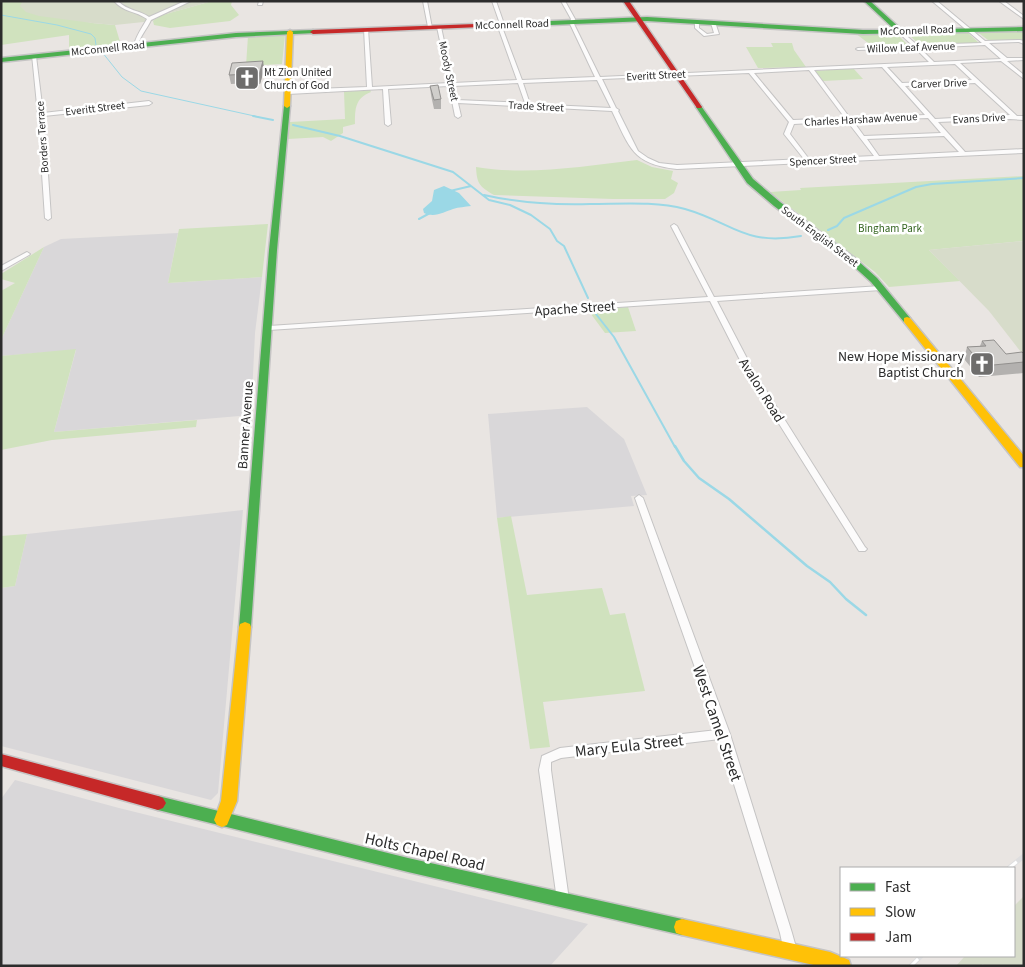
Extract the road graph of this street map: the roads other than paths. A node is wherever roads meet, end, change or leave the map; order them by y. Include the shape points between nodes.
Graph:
1 (116, 1) edge
2 (188, 1) edge
3 (425, 1) edge
4 (494, 1) edge
5 (563, 1) edge
6 (626, 1) edge
7 (867, 1) edge
8 (934, 1) edge
9 (1002, 1) edge
10 (1024, 18) edge
11 (149, 19) junction
12 (638, 20) junction
13 (572, 22) junction
14 (500, 24) junction
15 (434, 27) junction
16 (366, 29) junction
17 (969, 29) junction
18 (1024, 29) edge
19 (900, 31) junction
20 (290, 32) junction
21 (142, 34) junction
22 (152, 43) junction
23 (987, 44) junction
24 (1024, 44) edge
25 (136, 45) junction
26 (916, 47) junction
27 (34, 56) junction
28 (866, 56) dead end
29 (1, 60) edge
30 (1004, 60) junction
31 (1024, 60) edge
32 (870, 61) dead end
33 (956, 62) junction
34 (934, 63) junction
35 (875, 65) junction
36 (883, 65) junction
37 (810, 68) junction
38 (750, 71) junction
39 (678, 74) junction
40 (599, 78) junction
41 (1024, 78) edge
42 (520, 82) junction
43 (977, 82) junction
44 (452, 84) junction
45 (901, 84) junction
46 (385, 87) junction
47 (370, 88) junction
48 (288, 92) junction
49 (456, 101) junction
50 (149, 103) dead end
51 (528, 105) junction
52 (616, 110) junction
53 (1024, 113) edge
54 (41, 115) junction
55 (1014, 115) junction
56 (458, 116) dead end
57 (931, 118) junction
58 (1024, 118) edge
59 (849, 120) junction
60 (792, 122) junction
61 (388, 124) dead end
62 (946, 134) junction
63 (862, 138) junction
64 (1024, 150) edge
65 (963, 153) junction
66 (878, 157) junction
67 (807, 160) junction
68 (738, 164) junction
69 (48, 218) dead end
70 (674, 226) dead end
71 (27, 254) dead end
72 (1, 269) edge
73 (882, 288) junction
74 (711, 299) junction
75 (269, 328) junction
76 (1024, 464) edge
77 (639, 498) dead end
78 (862, 548) dead end
79 (724, 734) junction
80 (1, 760) edge
81 (222, 820) junction
82 (563, 900) junction
83 (790, 951) junction
84 (843, 966) edge

1 - 11 street via 123,9 144,14
2 - 11 street
3 - 15 street, Moody Street
4 - 14 street
5 - 13 street
6 - 12 street, South English Street
7 - 19 street
8 - 17 street
9 - 10 street
11 - 21 street
12 - 13 street, McConnell Road
12 - 19 street, McConnell Road via 863,32
12 - 39 street, South English Street
13 - 14 street, McConnell Road
13 - 40 street
14 - 15 street, McConnell Road
14 - 42 street
15 - 16 street, McConnell Road
15 - 44 street, Moody Street
16 - 20 street, McConnell Road
16 - 47 street
17 - 18 street, McConnell Road
17 - 19 street, McConnell Road
17 - 23 street
19 - 26 street
20 - 22 street, McConnell Road
20 - 48 street, Banner Avenue
21 - 22 street
21 - 25 street via 138,36
22 - 25 street, McConnell Road
23 - 24 street, Willow Leaf Avenue
23 - 26 street, Willow Leaf Avenue
23 - 30 street
25 - 27 street, McConnell Road
26 - 28 street, Willow Leaf Avenue via 858,49
26 - 34 street
27 - 29 street, McConnell Road
27 - 54 street, Borders Terrace
30 - 31 street, Everitt Street
30 - 33 street, Everitt Street
30 - 41 street
32 - 35 street, Willow Leaf Avenue
33 - 34 street, Everitt Street
33 - 43 street
34 - 36 street, Everitt Street
35 - 36 street, Everitt Street
35 - 37 street, Everitt Street
36 - 45 street
37 - 38 street, Everitt Street
37 - 59 street
38 - 39 street, Everitt Street
38 - 60 street
39 - 40 street, Everitt Street
39 - 68 street, South English Street
40 - 42 street, Everitt Street
40 - 52 street
42 - 44 street, Everitt Street
42 - 51 street
43 - 45 street, Carver Drive
43 - 55 street
44 - 46 street, Everitt Street
44 - 49 street, Moody Street
45 - 57 street
46 - 47 street, Everitt Street
46 - 61 street
47 - 48 street, Everitt Street
48 - 75 street, Banner Avenue
49 - 51 street, Trade Street
49 - 56 street, Moody Street
50 - 54 street, Everitt Street
51 - 52 street, Trade Street
52 - 68 street, Spencer Street via 638,156 654,164 677,168
53 - 55 street, Evans Drive
54 - 69 street, Borders Terrace
55 - 57 street, Evans Drive
55 - 58 street, Evans Drive
57 - 59 street, Charles Harshaw Avenue
57 - 62 street
59 - 60 street, Charles Harshaw Avenue
59 - 63 street
60 - 67 street via 787,134
62 - 63 street
62 - 65 street
63 - 66 street
64 - 65 street, Spencer Street
65 - 66 street, Spencer Street
66 - 67 street, Spencer Street
67 - 68 street, Spencer Street
68 - 73 street, South English Street via 762,192 853,261
70 - 74 street, Avalon Road
71 - 72 street
73 - 74 street, Apache Street
73 - 76 street, South English Street
74 - 75 street, Apache Street
74 - 78 street, Avalon Road via 748,368
75 - 81 street, Banner Avenue via 230,802
77 - 79 street, West Camel Street
79 - 82 street, Mary Eula Street via 560,752 546,759 544,770
79 - 83 street, West Camel Street
80 - 81 street, Holts Chapel Road
81 - 82 street, Holts Chapel Road
82 - 83 street, Holts Chapel Road
83 - 84 street, Holts Chapel Road

